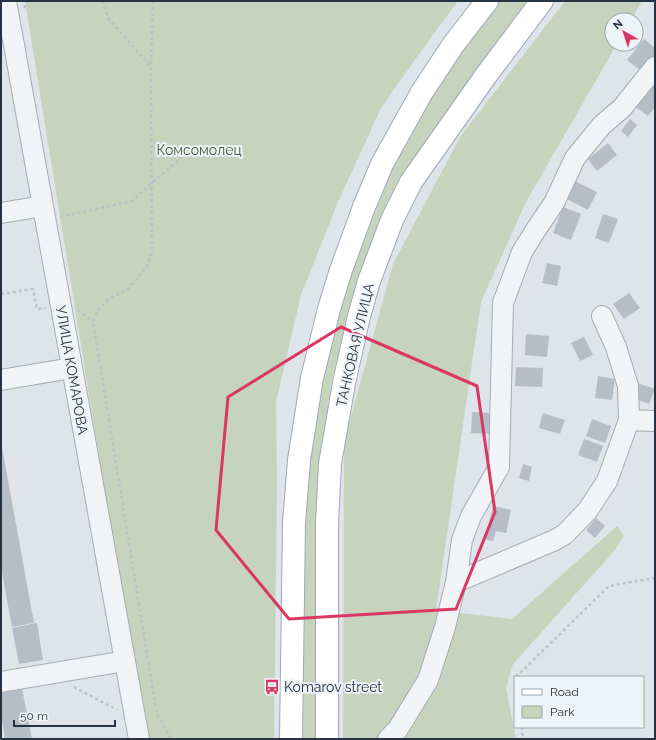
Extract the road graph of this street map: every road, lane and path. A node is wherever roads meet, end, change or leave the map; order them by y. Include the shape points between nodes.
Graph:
1 (6, 1) edge
2 (102, 1) edge
3 (153, 1) edge
4 (487, 1) edge
5 (542, 1) edge
6 (151, 67) junction
7 (655, 67) edge
8 (196, 145) dead end
9 (152, 182) junction
10 (50, 212) junction
11 (1, 213) edge
12 (1, 294) edge
13 (61, 306) junction
14 (602, 316) dead end
15 (72, 368) junction
16 (1, 380) edge
17 (629, 420) junction
18 (655, 420) edge
19 (655, 578) edge
20 (456, 582) junction
21 (125, 661) junction
22 (50, 674) junction
23 (517, 676) edge
24 (1, 682) edge
25 (136, 720) junction
26 (522, 728) edge
27 (139, 739) edge
28 (172, 739) edge
29 (291, 739) edge
30 (327, 739) edge
31 (388, 739) edge
32 (524, 739) edge

1 - 10 street, УЛИЦА КОМАРОВА
2 - 6 path via 109,19
3 - 6 path
4 - 29 main road via 453,45 422,92 382,164 364,207 329,309 312,378 299,460 294,523
5 - 30 main road, ТАНКОВАЯ УЛИЦА via 411,182 392,220 369,281 344,383 330,464 327,522
6 - 9 path
7 - 20 street via 622,108 602,125 575,158 554,203 522,252 503,303 499,467 471,516 462,540
8 - 9 path
9 - 10 path via 132,201
9 - 28 path via 152,251 147,267 128,289 109,299 93,322 157,715
10 - 11 street
10 - 13 street, УЛИЦА КОМАРОВА
12 - 13 path via 33,289 37,309
13 - 15 street, УЛИЦА КОМАРОВА
14 - 17 street via 616,347 628,386
15 - 16 street
15 - 21 street, УЛИЦА КОМАРОВА
17 - 18 street
17 - 20 street via 607,481 588,510 565,534
19 - 23 path via 609,586
20 - 31 street via 428,680 398,729
21 - 22 street
21 - 25 street, УЛИЦА КОМАРОВА
22 - 24 street
22 - 25 path
25 - 27 street, УЛИЦА КОМАРОВА
26 - 32 path

